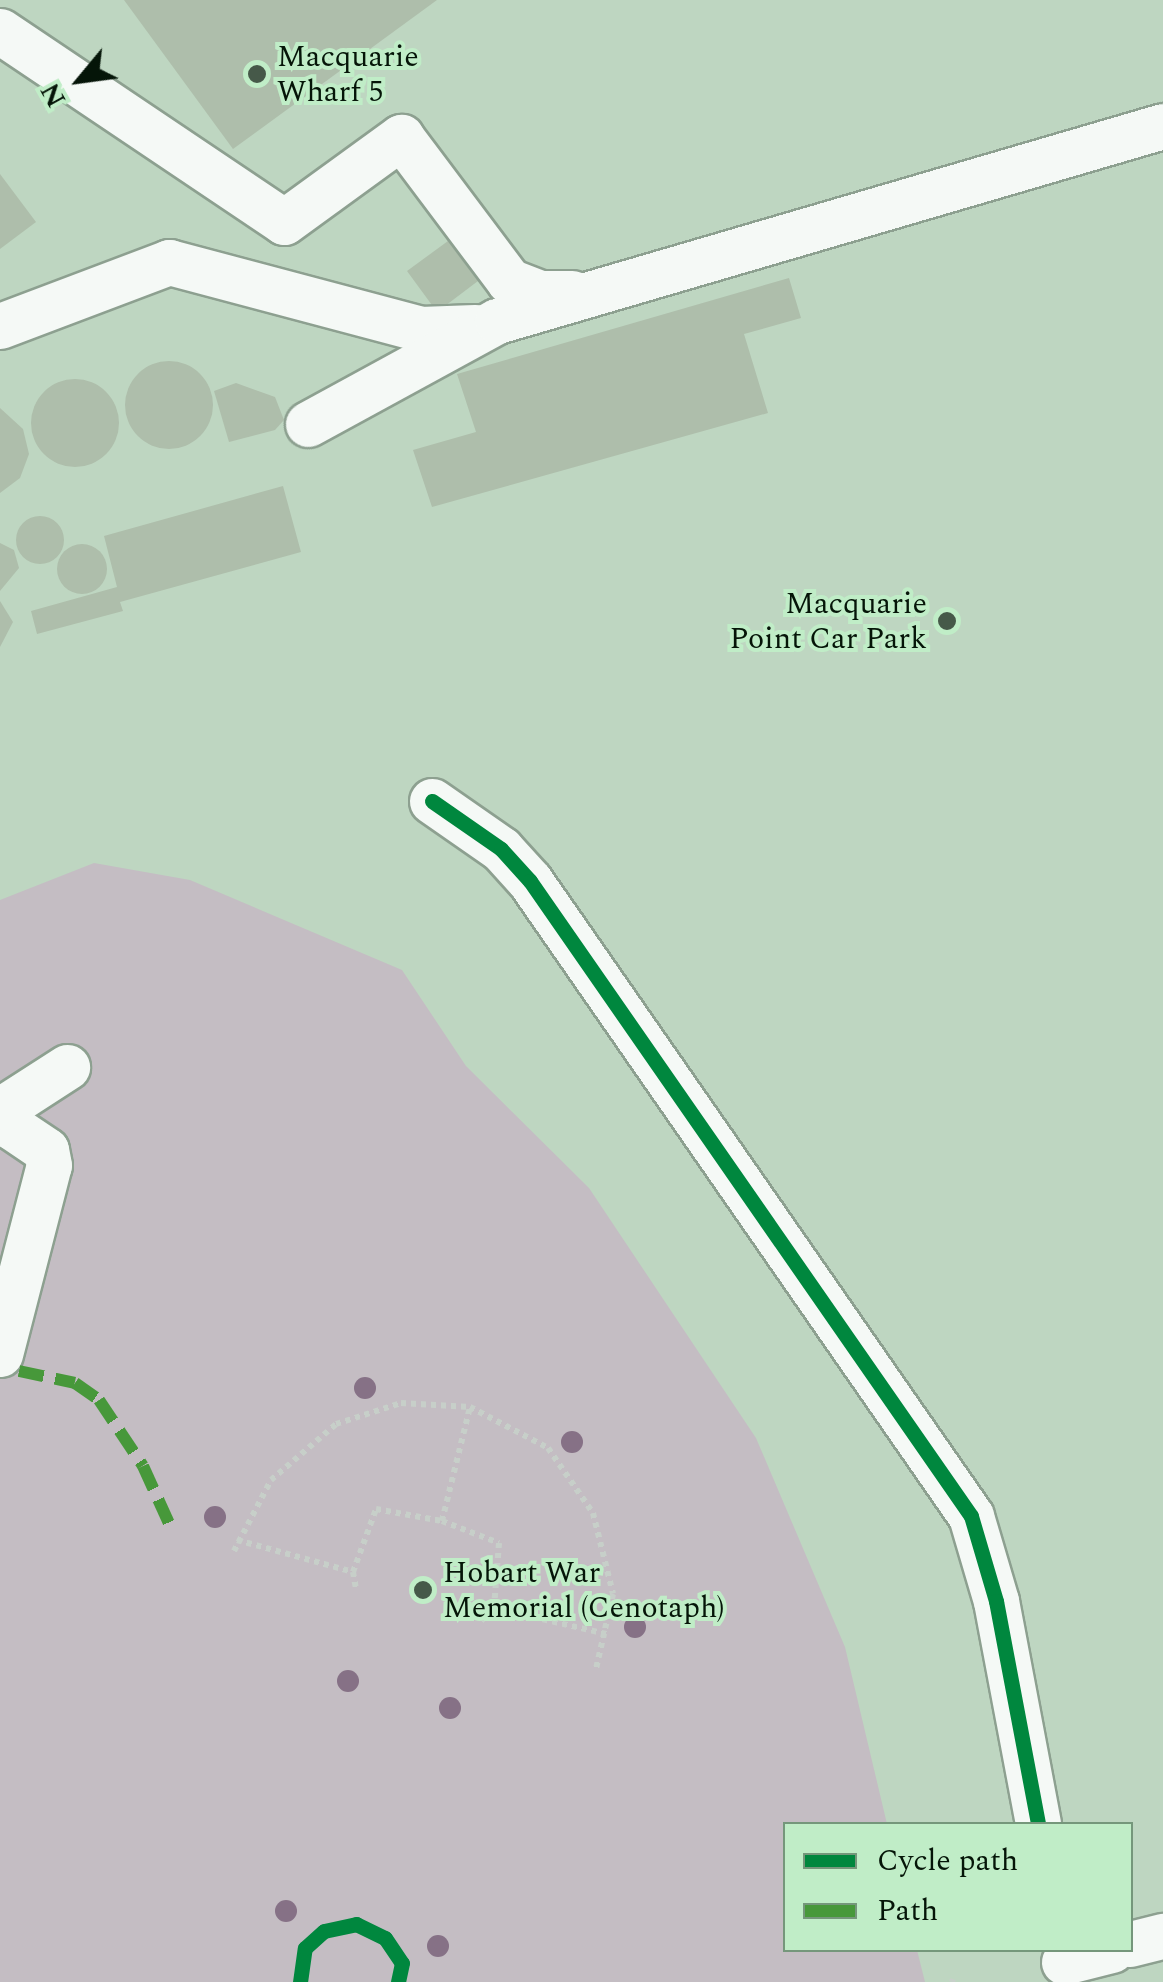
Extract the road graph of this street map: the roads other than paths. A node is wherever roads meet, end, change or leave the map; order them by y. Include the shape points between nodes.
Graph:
1 (0, 31) edge
2 (1163, 126) edge
3 (594, 290) junction
4 (497, 321) junction
5 (0, 326) edge
6 (308, 424) dead end
7 (432, 801) dead end
8 (68, 1068) dead end
9 (6, 1366) edge
10 (1038, 1822) edge
11 (1163, 1936) edge
12 (1133, 1943) edge
13 (1104, 1952) edge
14 (1062, 1964) edge

1 - 3 lane via 284,222 401,137 509,282 541,293
2 - 3 lane
3 - 4 lane
4 - 5 lane via 420,330 169,262
4 - 6 lane
7 - 10 lane via 490,840 530,881 971,1516 996,1601
8 - 9 lane via 5,1107 12,1126 46,1150 49,1165
11 - 12 lane
13 - 14 lane

